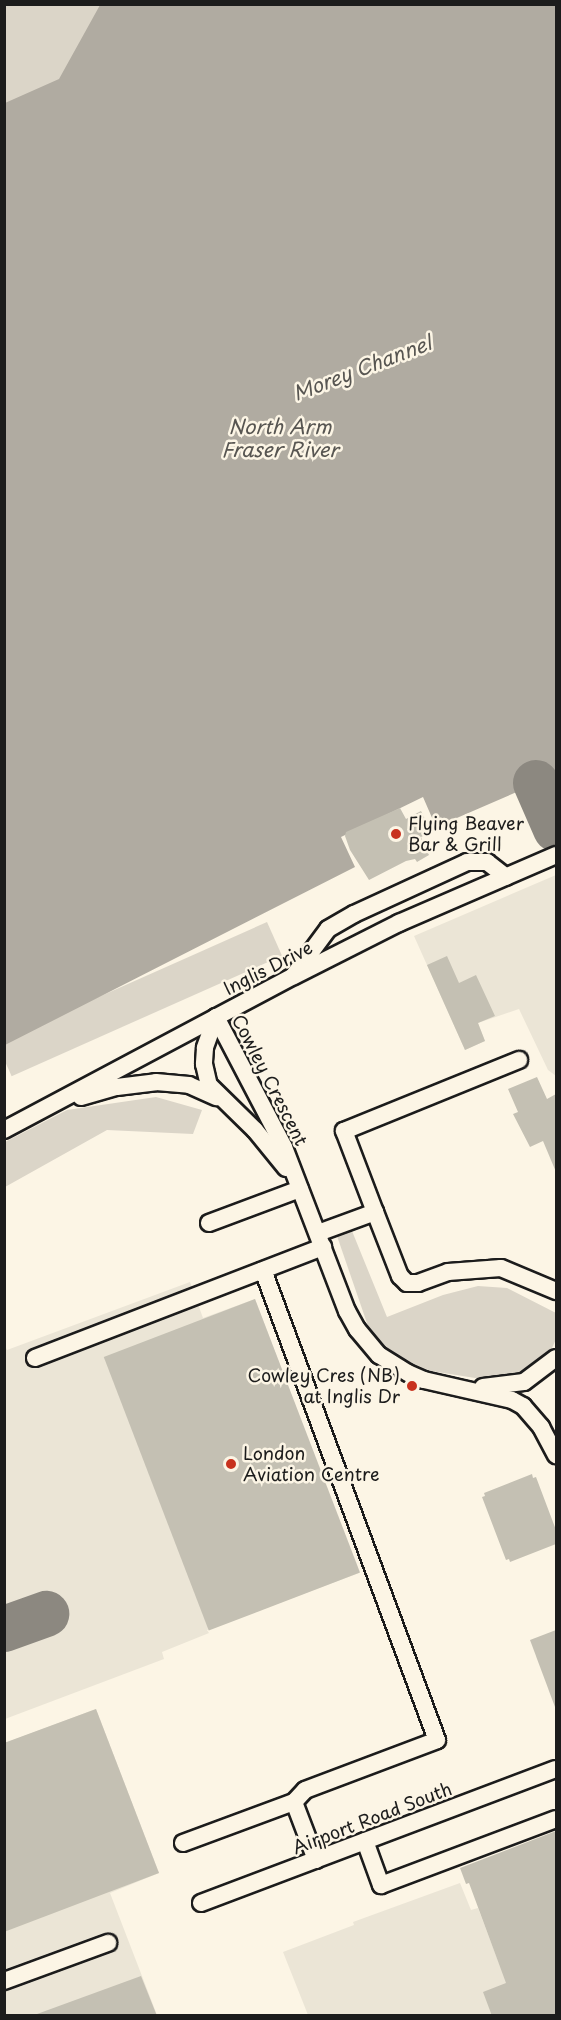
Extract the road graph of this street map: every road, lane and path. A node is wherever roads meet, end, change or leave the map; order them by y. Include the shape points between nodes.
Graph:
1 (556, 855) edge
2 (506, 877) junction
3 (294, 975) junction
4 (216, 1017) junction
5 (519, 1060) dead end
6 (227, 1104) junction
7 (44, 1109) junction
8 (4, 1130) edge
9 (299, 1186) junction
10 (375, 1212) junction
11 (209, 1223) dead end
12 (321, 1240) junction
13 (263, 1270) junction
14 (556, 1291) edge
15 (35, 1358) dead end
16 (556, 1358) edge
17 (470, 1388) junction
18 (556, 1455) edge
19 (556, 1769) edge
20 (294, 1802) junction
21 (556, 1819) edge
22 (365, 1841) junction
23 (183, 1843) dead end
24 (316, 1860) junction
25 (201, 1903) dead end
26 (108, 1943) dead end
27 (4, 1981) edge

1 - 2 street, Inglis Drive
2 - 3 street, Inglis Drive via 399,923
2 - 3 street via 487,862 467,862 354,914 328,929
3 - 4 street, Inglis Drive
4 - 6 street, Cowley Crescent via 205,1047 204,1064 209,1085
4 - 7 street, Inglis Drive
4 - 9 street, Cowley Crescent via 284,1147
5 - 10 street via 344,1131
6 - 7 street via 201,1089 156,1082 98,1092
6 - 9 street, Cowley Crescent via 255,1130
7 - 8 street, Inglis Drive
9 - 11 street
9 - 12 street, Cowley Crescent
10 - 12 street
10 - 14 street via 400,1276 407,1283 448,1272 501,1268
12 - 13 street
12 - 17 street, Cowley Crescent via 347,1311 379,1355 424,1380
13 - 15 street
13 - 20 street via 437,1740 305,1790
16 - 17 street via 524,1382
17 - 18 street via 523,1406 542,1427
19 - 22 street, Airport Road South
20 - 23 street
20 - 24 street
21 - 22 street via 381,1885
22 - 24 street, Airport Road South
24 - 25 street, Airport Road South
26 - 27 street

